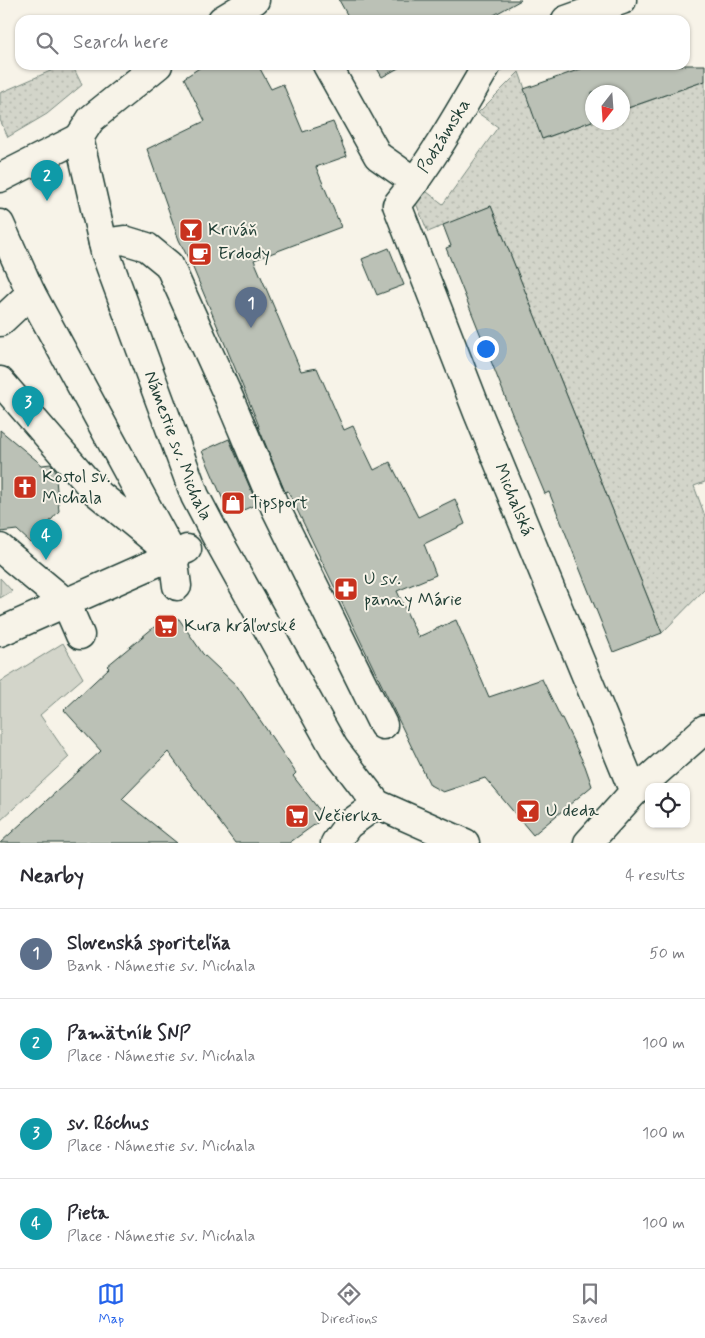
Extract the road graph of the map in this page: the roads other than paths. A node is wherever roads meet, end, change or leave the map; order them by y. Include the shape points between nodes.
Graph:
1 (255, 0) edge
2 (622, 0) edge
3 (230, 15) edge
4 (580, 15) edge
5 (152, 70) edge
6 (330, 70) edge
7 (484, 70) edge
8 (79, 138) junction
9 (0, 178) edge
10 (415, 182) junction
11 (397, 205) joint
12 (0, 224) edge
13 (103, 243) junction
14 (31, 293) junction
15 (0, 322) edge
16 (0, 381) edge
17 (120, 455) junction
18 (96, 492) junction
19 (0, 548) edge
20 (181, 552) junction
21 (177, 586) dead end
22 (66, 603) junction
23 (0, 632) edge
24 (80, 635) dead end
25 (383, 725) dead end
26 (705, 729) edge
27 (634, 792) junction
28 (376, 804) junction
29 (335, 843) edge
30 (464, 843) edge
31 (588, 843) edge

1 - 3 street
2 - 4 street
5 - 8 street via 91,119
6 - 10 street via 378,156
7 - 10 street, Podzámska via 449,132
8 - 9 street
8 - 13 street, Námestie sv. Michala
10 - 11 street, Podzámska
11 - 27 street, Michalská via 478,413
12 - 14 street
13 - 25 street via 124,240 147,248 170,265 275,507
13 - 28 street, Námestie sv. Michala via 195,496 334,748
14 - 15 street
14 - 17 street
16 - 18 street
17 - 18 street
17 - 20 street
18 - 20 street
19 - 22 street
20 - 21 street
20 - 22 street
22 - 23 street
22 - 24 street
26 - 27 street
27 - 31 street
28 - 29 street via 348,825
28 - 30 street

